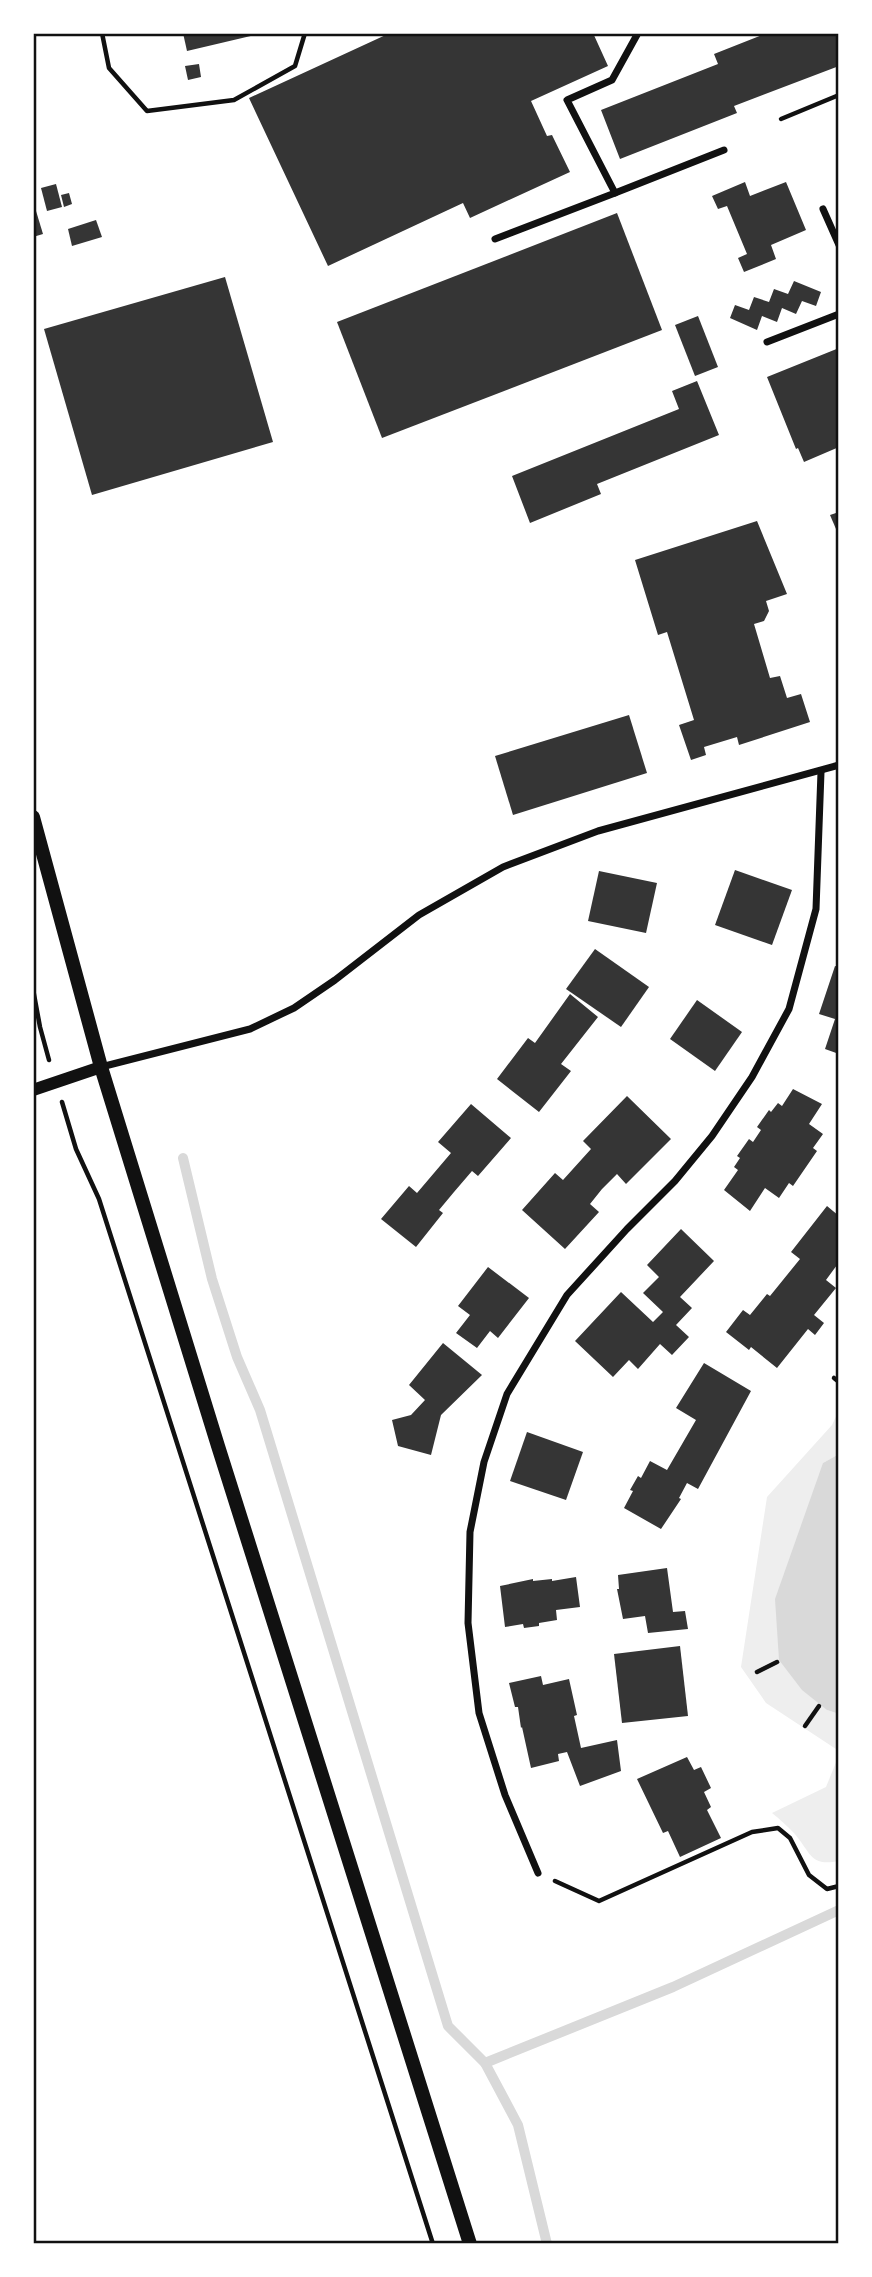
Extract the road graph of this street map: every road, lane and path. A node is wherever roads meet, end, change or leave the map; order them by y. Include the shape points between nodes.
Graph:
1 (102, 33) edge
2 (305, 33) edge
3 (638, 33) edge
4 (839, 96) edge
5 (780, 119) dead end
6 (724, 150) dead end
7 (615, 193) junction
8 (823, 208) dead end
9 (495, 239) dead end
10 (839, 245) edge
11 (839, 314) edge
12 (767, 342) dead end
13 (839, 765) edge
14 (821, 772) junction
15 (33, 817) edge
16 (33, 989) edge
17 (40, 1027) junction
18 (33, 1031) edge
19 (101, 1068) junction
20 (56, 1083) junction
21 (33, 1090) edge
22 (834, 1378) dead end
23 (839, 1382) edge
24 (777, 1662) dead end
25 (757, 1672) dead end
26 (819, 1706) dead end
27 (805, 1726) dead end
28 (538, 1873) joint
29 (839, 1886) edge
30 (433, 2244) edge
31 (470, 2244) edge

1 - 2 path via 109,68 147,111 234,100 295,66
3 - 7 street via 612,80 567,100
4 - 5 path
6 - 7 street
7 - 9 street
8 - 10 street
11 - 12 street
13 - 14 street
14 - 19 street via 598,831 503,867 419,915 294,1008 250,1029
14 - 28 street via 816,909 789,1009 752,1077 712,1136 568,1295 507,1394 484,1462 470,1532 468,1623 479,1713 505,1795
15 - 19 main road
16 - 17 path
17 - 18 path
17 - 20 path
19 - 20 street
19 - 31 main road
20 - 21 street
20 - 30 path via 76,1149 99,1199
22 - 23 path
24 - 25 path
26 - 27 path
28 - 29 path via 599,1902 752,1832 778,1828 790,1838 809,1875 827,1889

